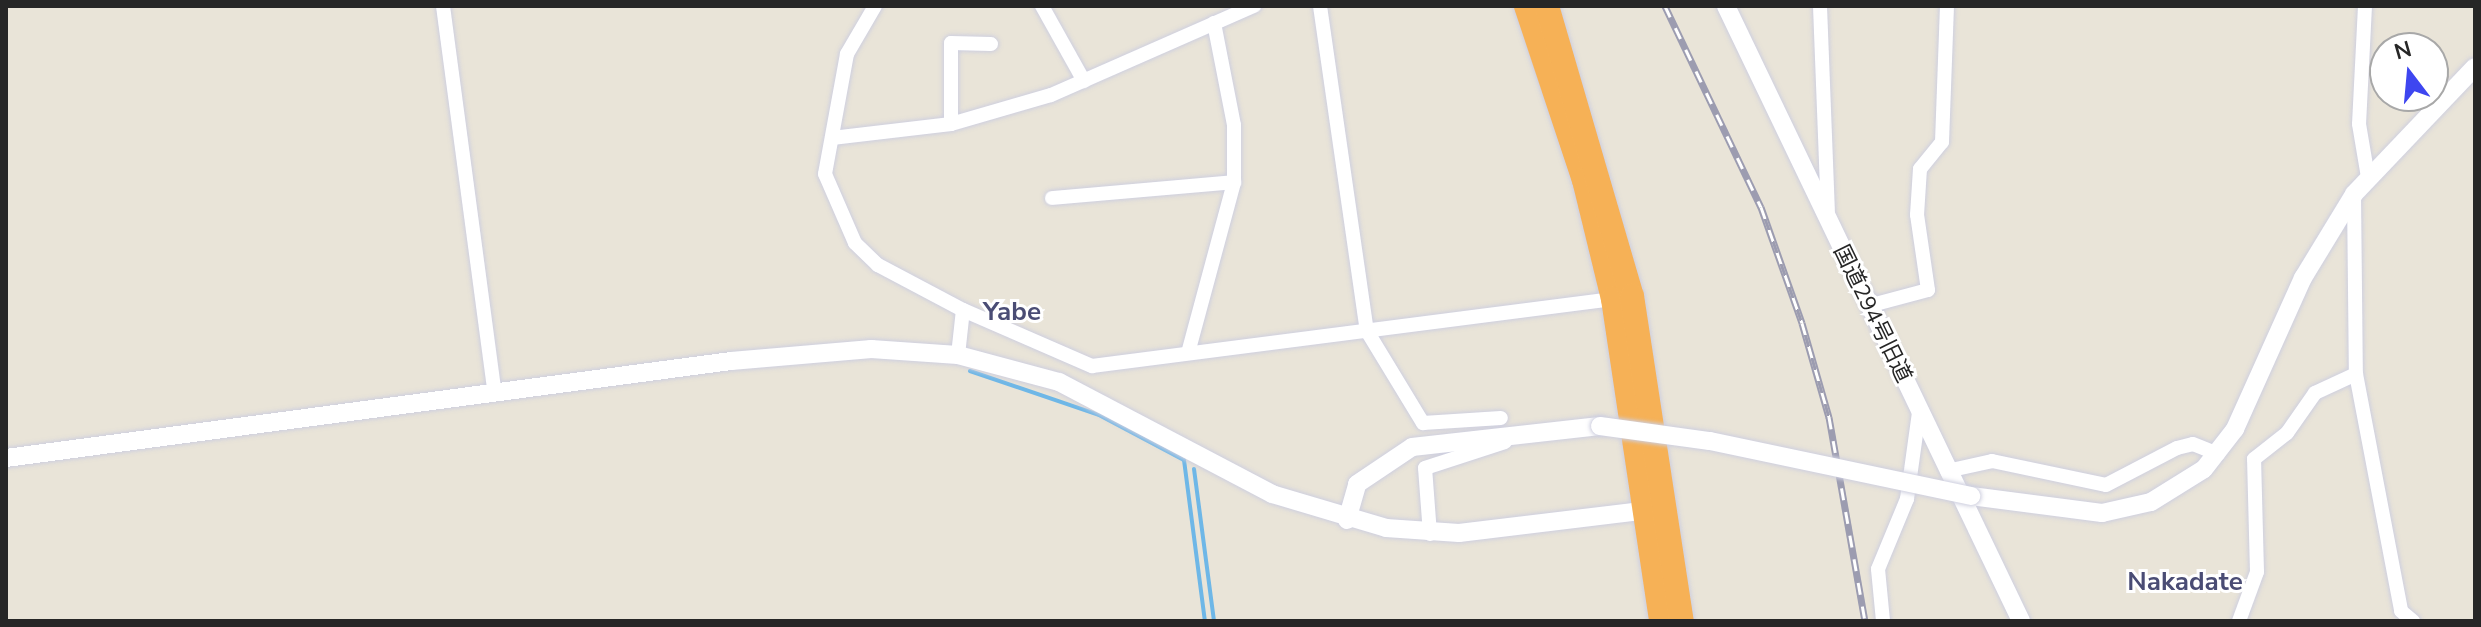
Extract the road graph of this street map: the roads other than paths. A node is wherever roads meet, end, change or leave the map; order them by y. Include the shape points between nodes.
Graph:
1 (443, 6) edge
2 (875, 6) edge
3 (1042, 6) edge
4 (1254, 6) edge
5 (1320, 6) edge
6 (1526, 6) edge
7 (1547, 6) edge
8 (1726, 6) edge
9 (1820, 6) edge
10 (1947, 6) edge
11 (2365, 6) edge
12 (1233, 9) edge
13 (1214, 23) junction
14 (991, 44) dead end
15 (2475, 67) edge
16 (1084, 81) junction
17 (951, 124) junction
18 (832, 138) junction
19 (2368, 177) junction
20 (1234, 182) junction
21 (2354, 194) junction
22 (1052, 198) dead end
23 (1828, 224) junction
24 (1613, 299) junction
25 (1868, 306) junction
26 (963, 310) junction
27 (1367, 331) junction
28 (1188, 353) junction
29 (958, 355) junction
30 (2356, 374) junction
31 (495, 394) junction
32 (1919, 413) junction
33 (1501, 418) dead end
34 (1505, 442) dead end
35 (2218, 454) junction
36 (6, 458) edge
37 (1947, 471) junction
38 (1656, 509) junction
39 (1347, 520) junction
40 (1430, 534) junction
41 (1661, 621) edge
42 (1682, 621) edge
43 (1883, 621) edge
44 (2021, 621) edge
45 (2239, 621) edge
46 (2413, 621) edge

1 - 31 street
2 - 18 street via 847,54
3 - 16 street
4 - 12 street
5 - 27 street
6 - 24 highway via 1580,165
7 - 38 highway via 1629,281
8 - 23 street, 国道294号旧道
9 - 23 street
10 - 25 street via 1942,142 1920,169 1917,215 1928,290
11 - 19 street via 2359,124
12 - 13 street
13 - 16 street
13 - 20 street via 1234,125
14 - 17 street via 951,43
15 - 19 street
16 - 17 street
17 - 18 street
18 - 26 street via 825,174 855,243 878,265
19 - 21 street
20 - 22 street
20 - 28 street
21 - 30 street
21 - 35 street via 2303,278
23 - 25 street, 国道294号旧道
24 - 27 street
24 - 38 highway
25 - 32 street, 国道294号旧道
26 - 28 street via 1092,366
26 - 29 street
27 - 28 street
27 - 33 street via 1423,423
29 - 31 street via 830,351
29 - 39 street via 1027,371 1114,405 1272,494
30 - 45 street via 2315,393 2287,433 2254,459 2257,572
30 - 46 street via 2401,611
31 - 36 street
32 - 37 street, 国道294号旧道
32 - 43 street via 1907,499 1878,569
34 - 40 street via 1425,468
35 - 37 street via 2201,445 2177,448 2106,485 1992,461
35 - 39 street, bridge via 2177,489 2128,510 2076,514 1710,441 1600,426 1412,447 1357,484
37 - 44 street, 国道294号旧道
38 - 40 street
38 - 41 highway
38 - 42 highway
39 - 40 street

